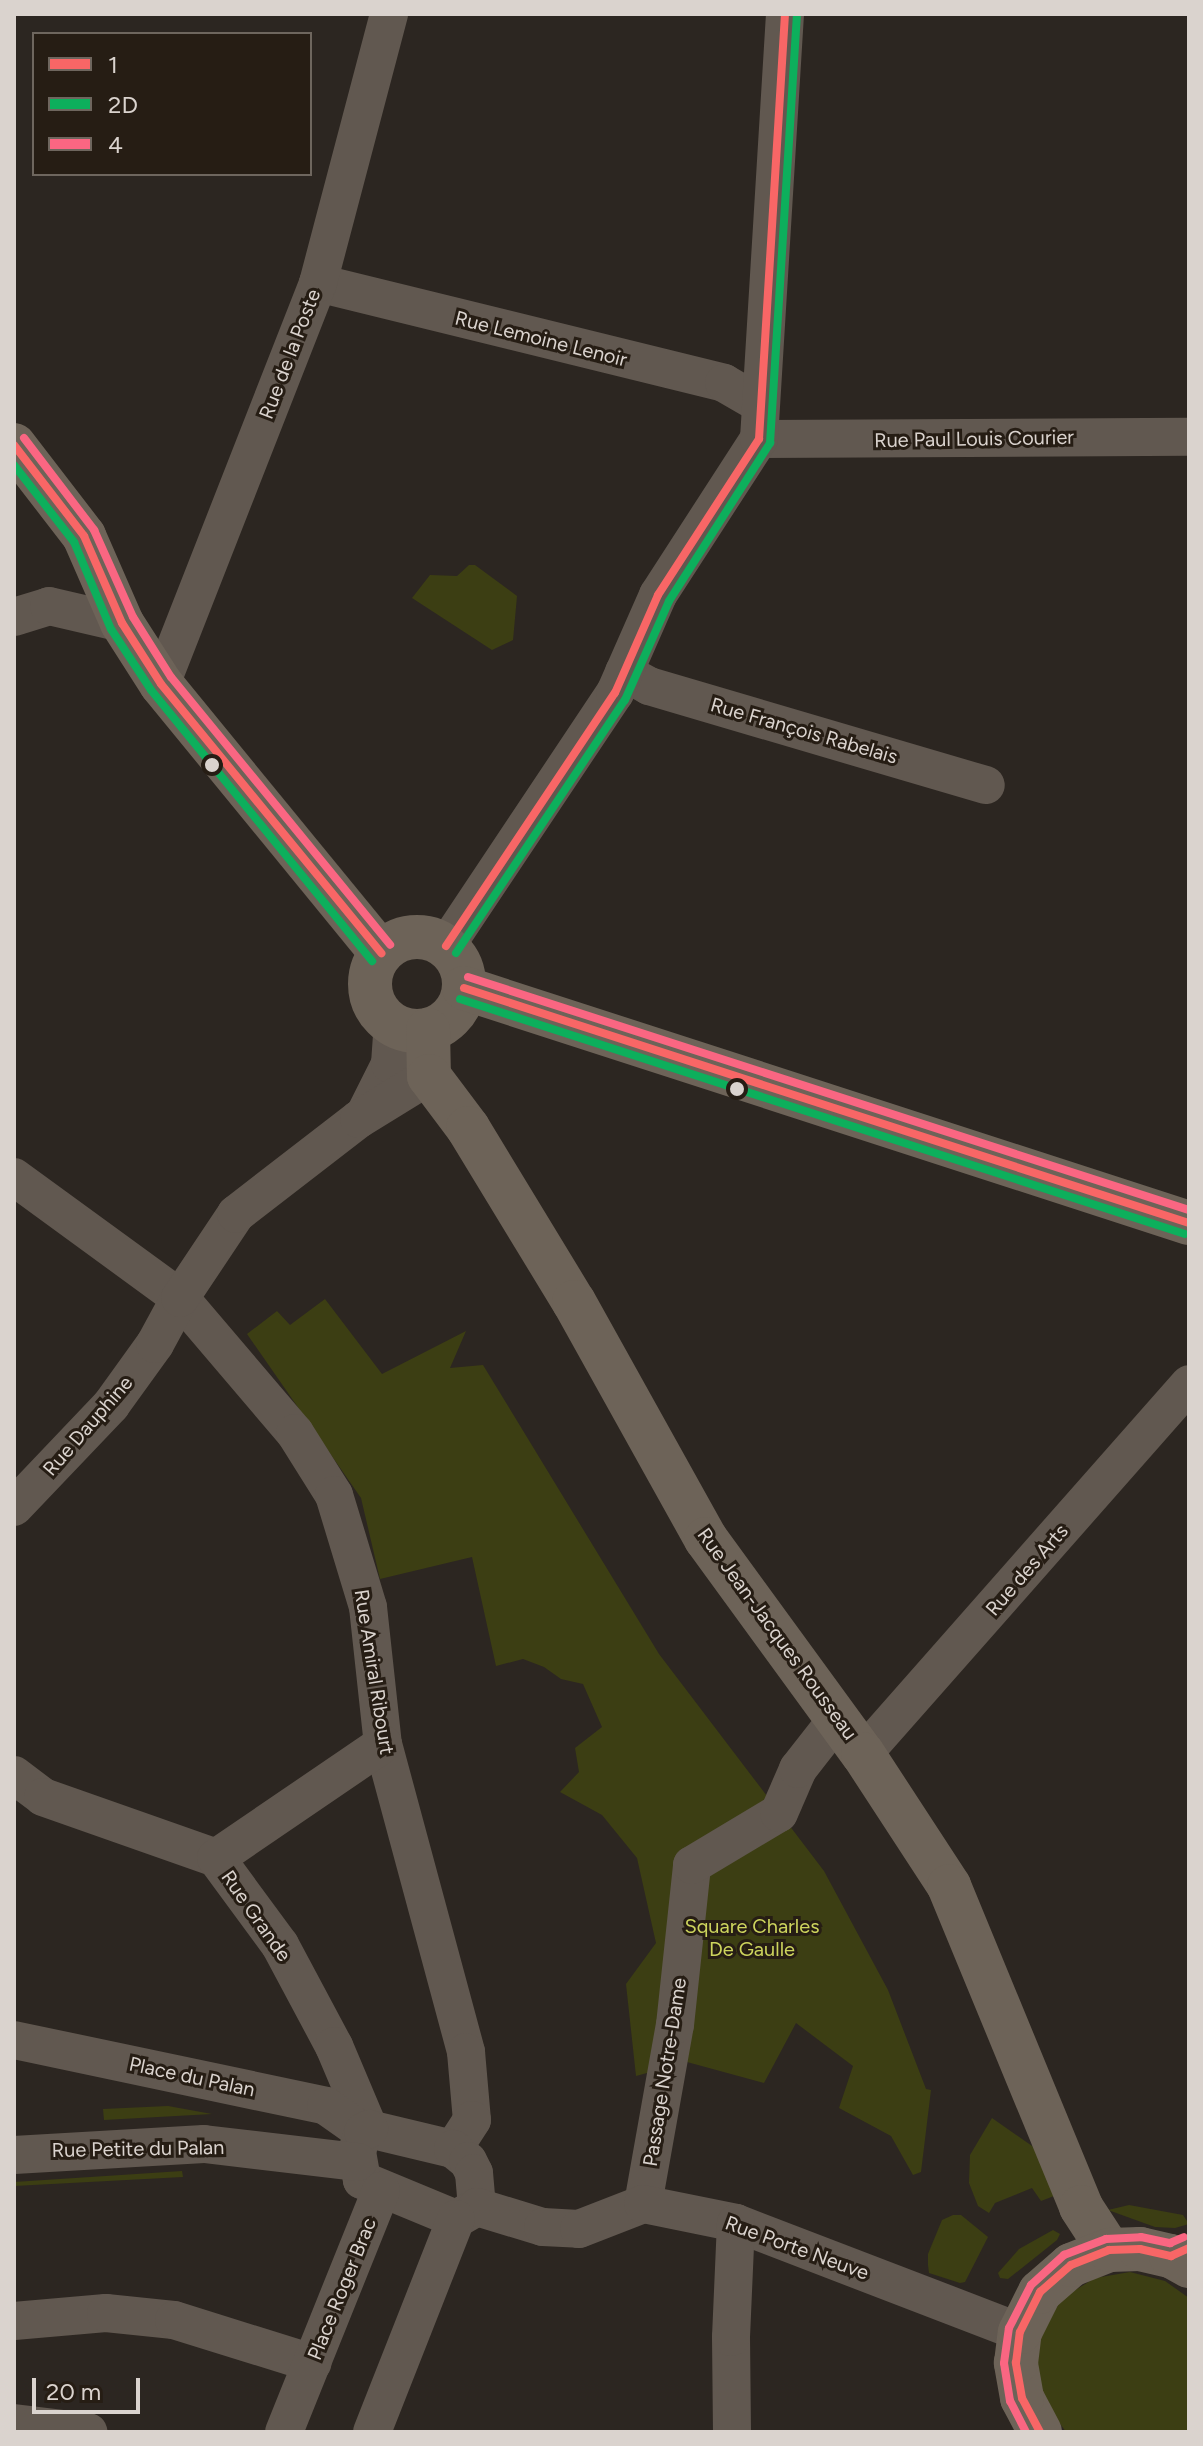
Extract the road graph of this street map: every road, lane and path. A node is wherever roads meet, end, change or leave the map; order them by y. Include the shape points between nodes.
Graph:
1 (389, 14) edge
2 (780, 15) edge
3 (318, 283) junction
4 (760, 422) junction
5 (1189, 437) edge
6 (14, 445) edge
7 (14, 617) edge
8 (122, 623) junction
9 (624, 672) junction
10 (161, 684) junction
11 (986, 785) dead end
12 (446, 946) junction
13 (381, 953) junction
14 (464, 988) junction
15 (411, 1028) junction
16 (431, 1078) junction
17 (364, 1116) junction
18 (14, 1177) edge
19 (1189, 1223) edge
20 (180, 1298) junction
21 (1189, 1384) edge
22 (14, 1507) edge
23 (837, 1719) junction
24 (383, 1744) junction
25 (863, 1754) junction
26 (14, 1775) edge
27 (216, 1858) junction
28 (14, 2040) edge
29 (453, 2149) junction
30 (368, 2154) junction
31 (14, 2155) edge
32 (643, 2204) junction
33 (467, 2213) junction
34 (736, 2223) junction
35 (1109, 2250) junction
36 (1183, 2257) edge
37 (14, 2321) edge
38 (1020, 2332) junction
39 (312, 2363) junction
40 (14, 2423) edge
41 (88, 2432) edge
42 (284, 2432) edge
43 (372, 2432) edge
44 (732, 2432) edge
45 (1040, 2432) edge

1 - 3 street, Rue de la Poste
2 - 4 street
3 - 4 street, Rue Lemoine Lenoir via 724,383
3 - 10 street, Rue de la Poste
4 - 5 street, Rue Paul Louis Courier
4 - 9 street via 658,595
6 - 8 main road via 84,536
7 - 8 street via 49,606
8 - 10 main road
9 - 11 street, Rue François Rabelais via 649,686
9 - 12 street
10 - 13 main road
12 - 13 main road via 419,936 404,938
12 - 14 main road via 460,965
13 - 15 main road via 370,992 382,1016
14 - 15 main road via 453,1015
14 - 19 main road
15 - 16 main road
15 - 17 street
16 - 17 street, Rue Dauphine
16 - 23 main road, Rue Jean-Jacques Rousseau via 468,1128 574,1302 706,1539
17 - 20 street, Rue Dauphine via 236,1214
18 - 20 street, Rue Amiral Ribourt
20 - 22 street, Rue Dauphine via 111,1405
20 - 24 street, Rue Amiral Ribourt via 295,1433 334,1495 368,1607
21 - 25 street, Rue des Arts
23 - 25 main road, Rue Jean-Jacques Rousseau
23 - 32 street, Passage Notre-Dame via 798,1769 779,1813 692,1865 675,2025
24 - 27 street
24 - 29 street, Rue Amiral Ribourt via 466,2052 472,2120
25 - 35 main road, Rue Jean-Jacques Rousseau via 949,1886 1081,2207
26 - 27 street, Rue Grande via 43,1797
27 - 30 street, Rue Grande via 280,1945 334,2046
28 - 30 street, Place du Palan via 326,2106
29 - 30 street
29 - 33 street via 474,2173
30 - 31 street, Rue Petite du Palan via 204,2144
30 - 33 street
30 - 39 street, Place Roger Brac
32 - 33 street via 579,2229
32 - 34 street, Rue Porte Neuve
33 - 43 street
34 - 38 street, Rue Porte Neuve
34 - 44 street
35 - 36 main road
35 - 38 main road via 1071,2265 1040,2292
37 - 39 street via 106,2313 174,2320
38 - 45 main road via 1016,2363 1022,2398
39 - 42 street, Place Roger Brac
40 - 41 street

